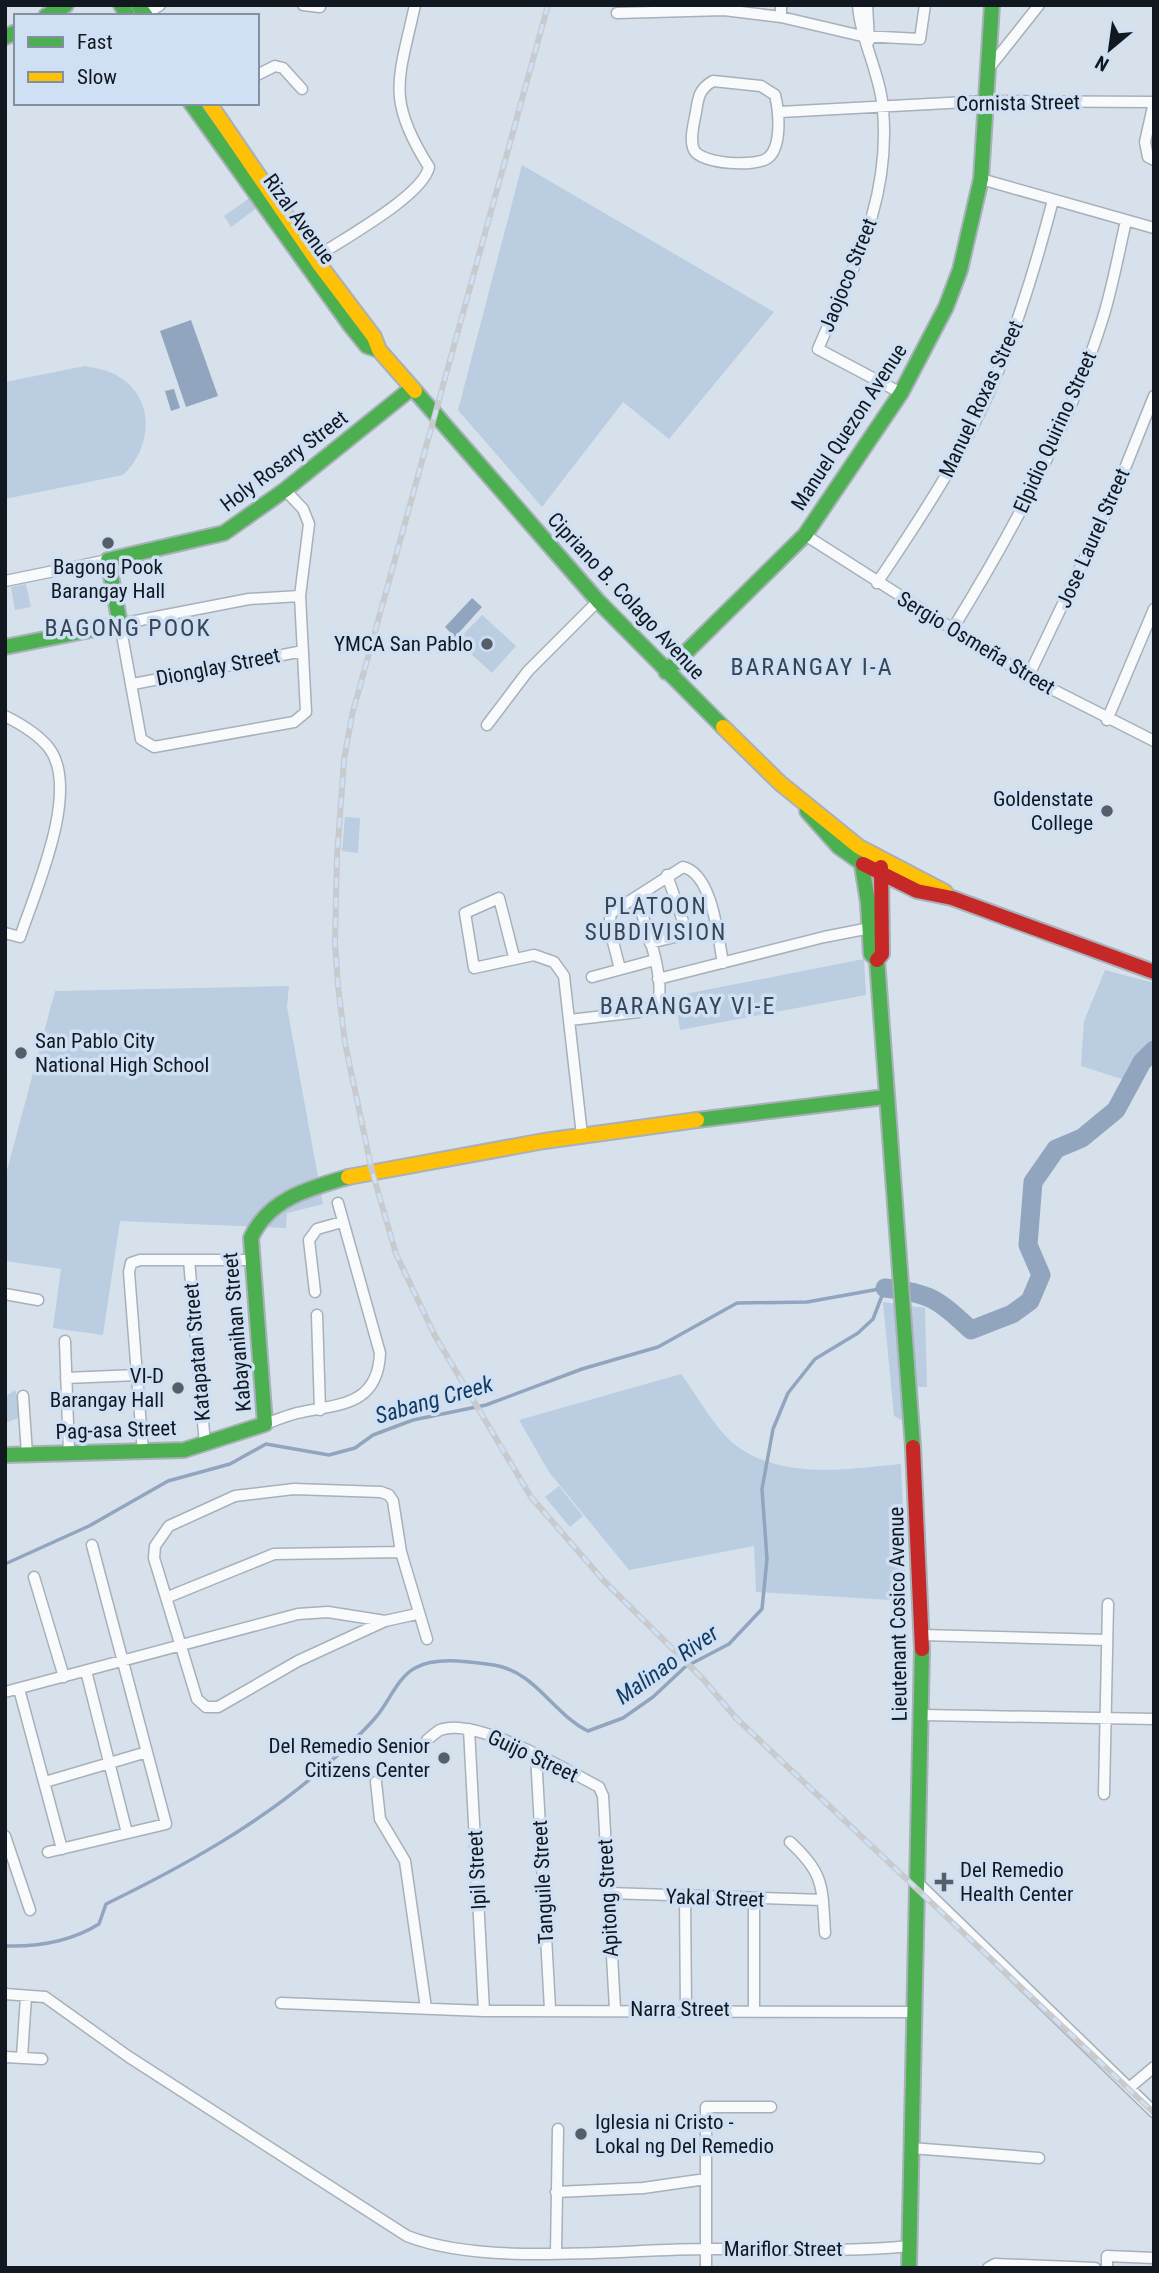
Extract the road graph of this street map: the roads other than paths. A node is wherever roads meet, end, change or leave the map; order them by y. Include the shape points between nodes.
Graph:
1 (66, 5) edge
2 (160, 5) edge
3 (303, 5) edge
4 (415, 5) edge
5 (781, 5) edge
6 (858, 5) edge
7 (867, 5) edge
8 (925, 5) edge
9 (992, 5) edge
10 (1039, 5) edge
11 (320, 7) edge
12 (668, 8) edge
13 (143, 12) edge
14 (617, 13) dead end
15 (50, 14) edge
16 (781, 17) junction
17 (866, 36) junction
18 (986, 72) junction
19 (259, 74) edge
20 (302, 89) dead end
21 (985, 101) junction
22 (1154, 102) edge
23 (206, 107) edge
24 (883, 107) junction
25 (780, 112) junction
26 (1154, 160) edge
27 (981, 179) junction
28 (1053, 200) junction
29 (1126, 221) junction
30 (1154, 228) edge
31 (312, 264) junction
32 (412, 388) junction
33 (901, 393) junction
34 (1154, 396) edge
35 (434, 412) joint
36 (285, 490) junction
37 (805, 535) junction
38 (108, 560) junction
39 (5, 581) edge
40 (877, 583) junction
41 (300, 596) junction
42 (598, 601) junction
43 (1154, 609) edge
44 (120, 624) junction
45 (952, 630) junction
46 (5, 647) edge
47 (303, 651) junction
48 (666, 672) junction
49 (1028, 677) junction
50 (133, 684) junction
51 (5, 716) edge
52 (1107, 720) junction
53 (487, 725) dead end
54 (1154, 741) edge
55 (798, 799) junction
56 (859, 847) junction
57 (863, 864) junction
58 (881, 867) junction
59 (667, 875) junction
60 (637, 898) junction
61 (716, 927) junction
62 (870, 928) junction
63 (5, 933) edge
64 (687, 933) junction
65 (650, 943) junction
66 (514, 957) junction
67 (655, 960) junction
68 (877, 960) junction
69 (723, 963) junction
70 (620, 969) junction
71 (1154, 972) edge
72 (592, 977) dead end
73 (658, 979) junction
74 (570, 1020) junction
75 (886, 1097) junction
76 (582, 1135) junction
77 (338, 1203) dead end
78 (342, 1223) junction
79 (189, 1260) junction
80 (251, 1260) junction
81 (315, 1292) dead end
82 (5, 1294) edge
83 (38, 1300) dead end
84 (317, 1315) dead end
85 (65, 1341) dead end
86 (137, 1375) junction
87 (66, 1378) junction
88 (23, 1396) dead end
89 (320, 1410) junction
90 (265, 1423) junction
91 (205, 1444) junction
92 (69, 1453) junction
93 (143, 1453) junction
94 (27, 1454) junction
95 (5, 1455) edge
96 (92, 1545) dead end
97 (401, 1552) junction
98 (34, 1577) dead end
99 (168, 1597) junction
100 (1108, 1604) dead end
101 (417, 1614) junction
102 (385, 1621) junction
103 (922, 1635) junction
104 (427, 1639) dead end
105 (1106, 1640) junction
106 (181, 1644) junction
107 (124, 1661) junction
108 (86, 1671) junction
109 (64, 1677) junction
110 (19, 1689) junction
111 (5, 1692) edge
112 (922, 1715) junction
113 (1106, 1718) junction
114 (1154, 1719) edge
115 (469, 1729) junction
116 (427, 1740) dead end
117 (146, 1752) junction
118 (536, 1755) junction
119 (108, 1763) junction
120 (45, 1782) junction
121 (376, 1782) dead end
122 (599, 1787) joint
123 (1104, 1794) dead end
124 (127, 1833) junction
125 (5, 1836) edge
126 (790, 1842) dead end
127 (62, 1849) junction
128 (48, 1852) dead end
129 (918, 1882) junction
130 (608, 1893) junction
131 (685, 1897) junction
132 (754, 1900) junction
133 (823, 1900) junction
134 (30, 1910) dead end
135 (825, 1933) dead end
136 (5, 1994) edge
137 (26, 1996) junction
138 (281, 2003) dead end
139 (425, 2008) junction
140 (550, 2009) junction
141 (615, 2009) junction
142 (686, 2010) junction
143 (754, 2010) junction
144 (484, 2011) junction
145 (914, 2012) junction
146 (5, 2057) edge
147 (22, 2057) junction
148 (42, 2059) dead end
149 (1154, 2067) edge
150 (1129, 2088) junction
151 (771, 2107) dead end
152 (1154, 2112) edge
153 (558, 2129) dead end
154 (911, 2148) junction
155 (1039, 2158) dead end
156 (706, 2179) junction
157 (556, 2192) junction
158 (909, 2246) junction
159 (706, 2249) junction
160 (556, 2252) junction
161 (1154, 2258) edge
162 (706, 2268) edge
163 (909, 2268) edge
164 (988, 2268) edge
165 (1095, 2268) edge
166 (1107, 2268) edge

1 - 15 main road
2 - 13 street
3 - 11 street
4 - 31 street via 397,93 407,131 429,167 427,176
5 - 16 street
6 - 17 street
7 - 17 street
8 - 17 street via 920,39
9 - 18 main road, Manuel Quezon Avenue
10 - 18 street
12 - 14 street
12 - 16 street
16 - 17 street
17 - 24 street
18 - 21 main road, Manuel Quezon Avenue
19 - 20 street via 275,66 283,68
21 - 22 street, Cornista Street
21 - 24 street, Cornista Street
21 - 27 main road, Manuel Quezon Avenue
22 - 26 street via 1145,142 1148,157
23 - 31 main road, Rizal Avenue
24 - 25 street, Cornista Street
24 - 33 street, Jaojoco Street via 883,164 876,208 862,254 818,349
25 - 25 street via 775,95 761,86 713,81 698,95 691,146 703,159 756,164 774,152
27 - 28 street
27 - 33 main road, Manuel Quezon Avenue via 946,307
28 - 29 street
28 - 40 street, Manuel Roxas Street via 1020,315 971,429 932,500
29 - 30 street
29 - 45 street, Elpidio Quirino Street via 1101,323 1072,402 1001,548
31 - 32 main road, Rizal Avenue
32 - 35 main road, Rizal Avenue
32 - 36 main road, Holy Rosary Street
33 - 37 main road, Manuel Quezon Avenue
34 - 49 street, Jose Laurel Street via 1111,503
35 - 42 main road, Cipriano B. Colago Avenue
36 - 38 main road, Holy Rosary Street via 223,533
36 - 41 street via 303,509 309,524
37 - 40 street, Sergio Osmeña Street
37 - 48 main road, Manuel Quezon Avenue
38 - 39 street, Holy Rosary Street
38 - 44 main road
40 - 45 street, Sergio Osmeña Street
41 - 44 street via 249,599
41 - 47 street
42 - 48 main road, Cipriano B. Colago Avenue
42 - 53 street via 537,661
43 - 52 street
44 - 46 main road
44 - 50 street
45 - 49 street, Sergio Osmeña Street
47 - 50 street, Dionglay Street
47 - 50 street via 306,712 294,722 154,747 141,739
48 - 55 main road, Cipriano B. Colago Avenue
49 - 52 street, Sergio Osmeña Street
51 - 63 street via 40,738 51,751 61,785 50,844 20,937
52 - 54 street, Sergio Osmeña Street
55 - 56 main road, Cipriano B. Colago Avenue
55 - 57 main road, Cipriano B. Colago Avenue via 818,827
56 - 57 main road, Lieutenant Cosico Avenue
56 - 58 main road, Cipriano B. Colago Avenue
57 - 58 main road, Cipriano B. Colago Avenue
57 - 62 main road, Lieutenant Cosico Avenue
58 - 68 main road, Lieutenant Cosico Avenue via 882,954
58 - 71 main road, Cipriano B. Colago Avenue
59 - 60 street
59 - 61 street via 683,867 694,873 712,905
59 - 64 street
60 - 65 street
60 - 70 street via 611,913 609,919
61 - 64 street
61 - 69 street
62 - 68 main road, Lieutenant Cosico Avenue via 871,954
62 - 69 street
64 - 65 street
65 - 67 street
66 - 66 street via 474,968 465,914 499,898
66 - 74 street via 534,955 554,961 564,976
67 - 70 street
67 - 73 street
68 - 75 main road, Lieutenant Cosico Avenue
69 - 73 street
70 - 72 street
73 - 74 street via 657,1006
74 - 76 street
75 - 76 main road
75 - 103 main road, Lieutenant Cosico Avenue via 913,1438
76 - 80 main road, Kabayanihan Street via 335,1181 258,1220 251,1238
77 - 78 street
78 - 81 street via 317,1228 309,1240
78 - 89 street via 380,1353 380,1367 362,1396
79 - 80 street
79 - 86 street via 131,1263
79 - 91 street, Katapatan Street
80 - 90 main road, Kabayanihan Street
82 - 83 street
84 - 89 street
85 - 87 street
86 - 87 street
86 - 93 street
87 - 92 street
88 - 94 street
89 - 90 street
90 - 91 main road, Pag-asa Street
91 - 93 main road, Pag-asa Street
92 - 93 main road, Pag-asa Street
92 - 94 main road, Pag-asa Street
94 - 95 main road, Pag-asa Street
96 - 107 street
97 - 99 street via 274,1554
97 - 99 street via 389,1495 294,1489 235,1496 169,1526 155,1546 154,1558
97 - 101 street
98 - 109 street
99 - 106 street
100 - 105 street
101 - 102 street
101 - 104 street
102 - 106 street via 328,1612 299,1614
102 - 106 street via 298,1661 218,1707 206,1707 197,1699
103 - 105 street
103 - 112 main road, Lieutenant Cosico Avenue
105 - 113 street
106 - 107 street
107 - 108 street
107 - 117 street
108 - 109 street
108 - 119 street
109 - 110 street
110 - 111 street
110 - 120 street
112 - 113 street
112 - 129 main road, Lieutenant Cosico Avenue
113 - 114 street
113 - 123 street
115 - 116 street, Guijo Street via 441,1730
115 - 118 street, Guijo Street
115 - 144 street, Ipil Street
117 - 119 street
117 - 124 street via 166,1824
118 - 122 street, Guijo Street
118 - 140 street, Tanguile Street
119 - 120 street
119 - 124 street
120 - 127 street
121 - 139 street via 380,1819 405,1861
122 - 130 street, Apitong Street
124 - 127 street
125 - 134 street
126 - 133 street via 816,1869
127 - 128 street
129 - 145 main road, Lieutenant Cosico Avenue
129 - 150 street
130 - 131 street, Yakal Street
130 - 141 street, Apitong Street
131 - 132 street, Yakal Street
131 - 142 street
132 - 133 street, Yakal Street
132 - 143 street
133 - 135 street
136 - 137 street, Mariflor Street
137 - 147 street
137 - 160 street, Mariflor Street via 45,1997 129,2057 407,2236 433,2246
138 - 139 street, Narra Street
139 - 144 street, Narra Street
140 - 141 street, Narra Street
140 - 144 street, Narra Street
141 - 142 street, Narra Street
142 - 143 street, Narra Street
143 - 145 street, Narra Street
145 - 154 main road, Lieutenant Cosico Avenue
146 - 147 street
147 - 148 street
149 - 150 street
150 - 152 street
151 - 156 street via 706,2107
153 - 157 street
154 - 155 street
154 - 158 main road, Lieutenant Cosico Avenue
156 - 157 street via 643,2188
156 - 159 street
157 - 160 street
158 - 159 street, Mariflor Street
158 - 163 main road, Lieutenant Cosico Avenue
159 - 160 street, Mariflor Street
159 - 162 street
161 - 166 street via 1107,2256
164 - 165 street via 995,2264

